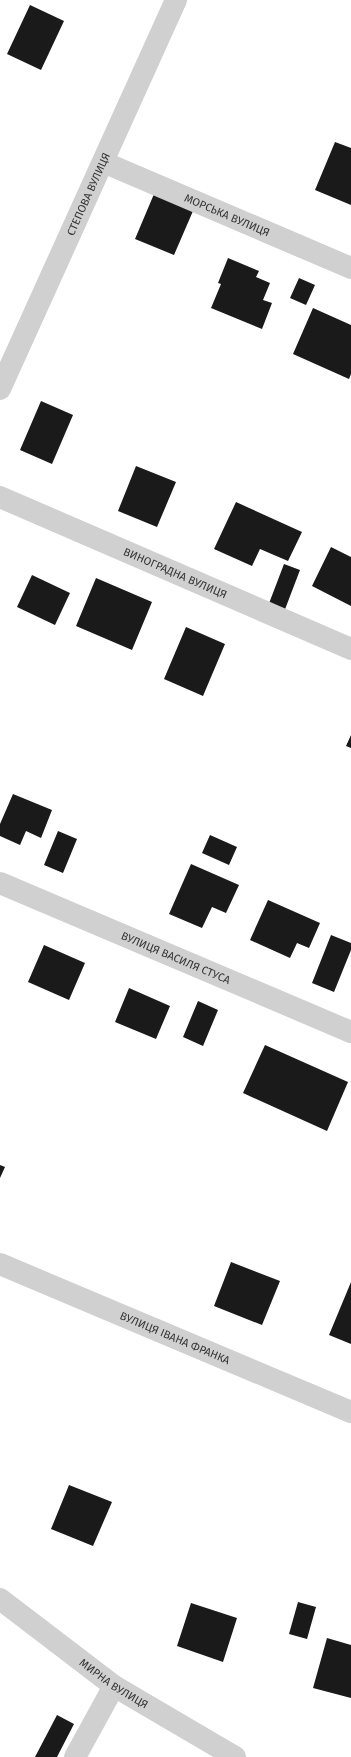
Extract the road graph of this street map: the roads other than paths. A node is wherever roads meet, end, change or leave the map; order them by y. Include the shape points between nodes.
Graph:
1 (176, 0) edge
2 (103, 162) junction
3 (351, 268) edge
4 (0, 389) edge
5 (0, 497) edge
6 (351, 649) edge
7 (0, 883) edge
8 (351, 1032) edge
9 (0, 1264) edge
10 (351, 1412) edge
11 (0, 1599) edge
12 (114, 1686) junction
13 (75, 1757) edge
14 (235, 1757) edge

1 - 2 street, СТЕПОВА ВУЛИЦЯ
2 - 3 street, МОРСЬКА ВУЛИЦЯ
2 - 4 street, СТЕПОВА ВУЛИЦЯ
5 - 6 street, ВИНОГРАДНА ВУЛИЦЯ
7 - 8 street, ВУЛИЦЯ ВАСИЛЯ СТУСА
9 - 10 street, ВУЛИЦЯ ІВАНА ФРАНКА
11 - 12 street, МИРНА ВУЛИЦЯ
12 - 13 street
12 - 14 street, МИРНА ВУЛИЦЯ

